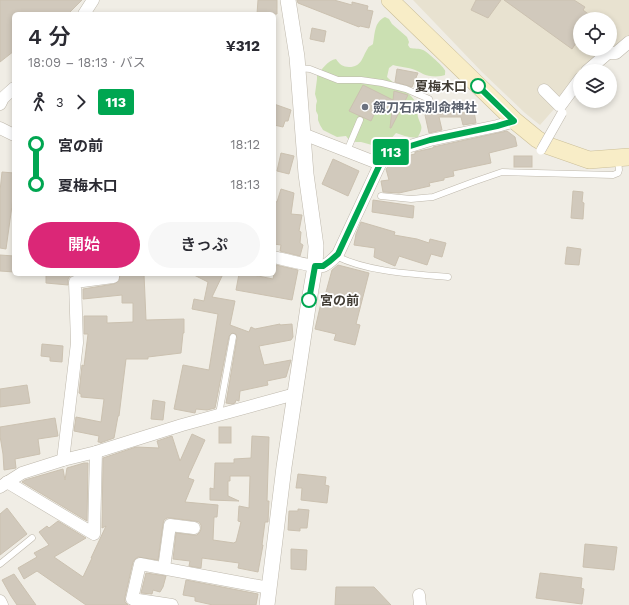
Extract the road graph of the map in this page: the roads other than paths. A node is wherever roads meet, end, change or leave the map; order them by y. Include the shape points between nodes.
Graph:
1 (93, 0) edge
2 (288, 0) edge
3 (390, 0) edge
4 (85, 12) edge
5 (629, 42) edge
6 (595, 64) edge
7 (298, 68) junction
8 (573, 88) edge
9 (12, 90) edge
10 (544, 90) dead end
11 (429, 99) dead end
12 (0, 104) edge
13 (562, 113) dead end
14 (360, 120) dead end
15 (514, 121) junction
16 (0, 128) edge
17 (12, 134) edge
18 (303, 134) junction
19 (541, 150) dead end
20 (347, 151) junction
21 (623, 157) edge
22 (380, 164) junction
23 (381, 196) dead end
24 (336, 256) junction
25 (276, 257) edge
26 (315, 266) junction
27 (113, 276) edge
28 (448, 277) dead end
29 (233, 337) dead end
30 (295, 394) junction
31 (219, 414) junction
32 (96, 452) junction
33 (63, 460) junction
34 (4, 484) edge
35 (194, 528) dead end
36 (32, 538) dead end
37 (0, 564) edge
38 (164, 568) junction
39 (269, 588) junction
40 (0, 601) edge
41 (2, 605) edge
42 (172, 605) edge
43 (267, 605) edge

1 - 4 street
2 - 7 street
3 - 15 main road
5 - 6 street via 616,53 608,53
7 - 11 lane via 310,69 338,80 382,82
7 - 18 street
8 - 10 street via 560,106
9 - 12 street
13 - 19 street, bridge
14 - 20 lane
15 - 21 main road via 549,146 589,160
15 - 22 street via 394,151
16 - 17 street
18 - 20 street
18 - 26 street via 316,246
20 - 22 street
21 - 23 lane via 618,173 613,175 502,172 433,197 411,199
22 - 24 street
24 - 26 street via 323,266
24 - 28 lane via 382,270
25 - 26 street
26 - 30 street
27 - 33 street via 75,282 77,343
29 - 31 lane
30 - 31 street
30 - 39 street
31 - 32 street
32 - 33 street
32 - 34 street via 94,534
33 - 34 street via 22,473
35 - 38 street via 170,525
36 - 37 lane
38 - 39 street
38 - 42 street via 140,564 132,599
39 - 43 street
40 - 41 street

